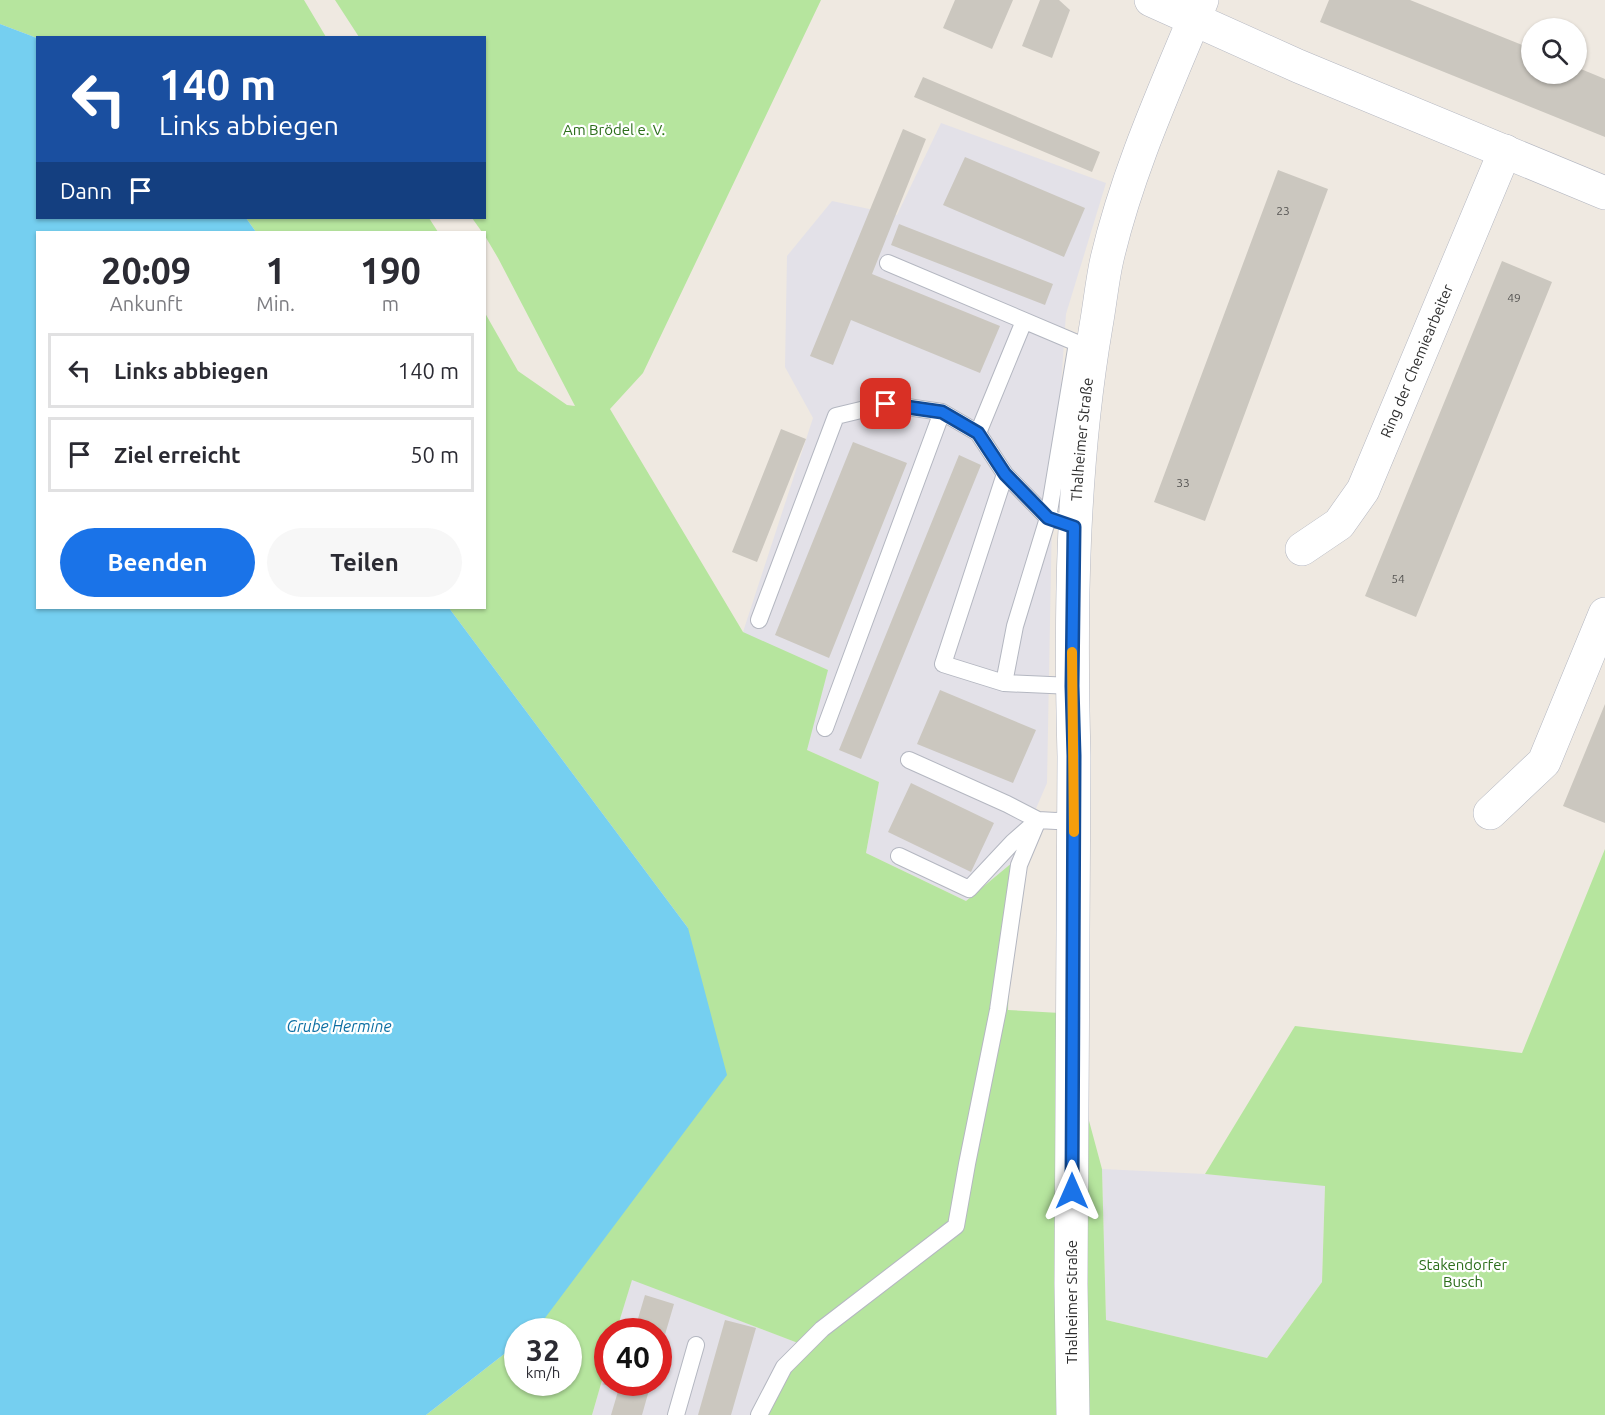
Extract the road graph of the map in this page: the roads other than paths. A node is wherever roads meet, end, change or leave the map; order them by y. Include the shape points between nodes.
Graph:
1 (1150, 0) edge
2 (1198, 10) edge
3 (1505, 151) junction
4 (1605, 192) edge
5 (888, 263) dead end
6 (1024, 321) junction
7 (942, 412) junction
8 (978, 433) junction
9 (1005, 474) junction
10 (1061, 522) junction
11 (1302, 549) dead end
12 (1605, 614) edge
13 (759, 620) dead end
14 (1004, 683) junction
15 (1072, 686) junction
16 (825, 728) dead end
17 (909, 760) dead end
18 (1490, 813) dead end
19 (1074, 819) junction
20 (1038, 820) junction
21 (899, 856) dead end
22 (696, 1344) dead end
23 (676, 1415) edge
24 (759, 1415) edge
25 (1072, 1415) edge

1 - 2 street
2 - 3 street via 1298,66
2 - 10 street, Thalheimer Straße via 1129,181 1107,260
3 - 4 street
3 - 11 street, Ring der Chemiearbeiter via 1364,490 1339,524
5 - 6 lane
6 - 8 lane
6 - 10 lane via 1077,342
7 - 8 lane
7 - 13 lane via 886,404 836,416
7 - 16 lane
8 - 9 lane
9 - 10 lane
9 - 14 lane via 943,664
10 - 14 lane via 1015,626
10 - 15 street, Thalheimer Straße
12 - 18 street via 1544,762
14 - 15 lane
15 - 19 street, Thalheimer Straße
17 - 20 lane
19 - 20 lane
19 - 25 street, Thalheimer Straße
20 - 21 lane via 969,888
20 - 24 lane via 1019,865 998,1010 956,1226 822,1329 784,1367
22 - 23 lane

